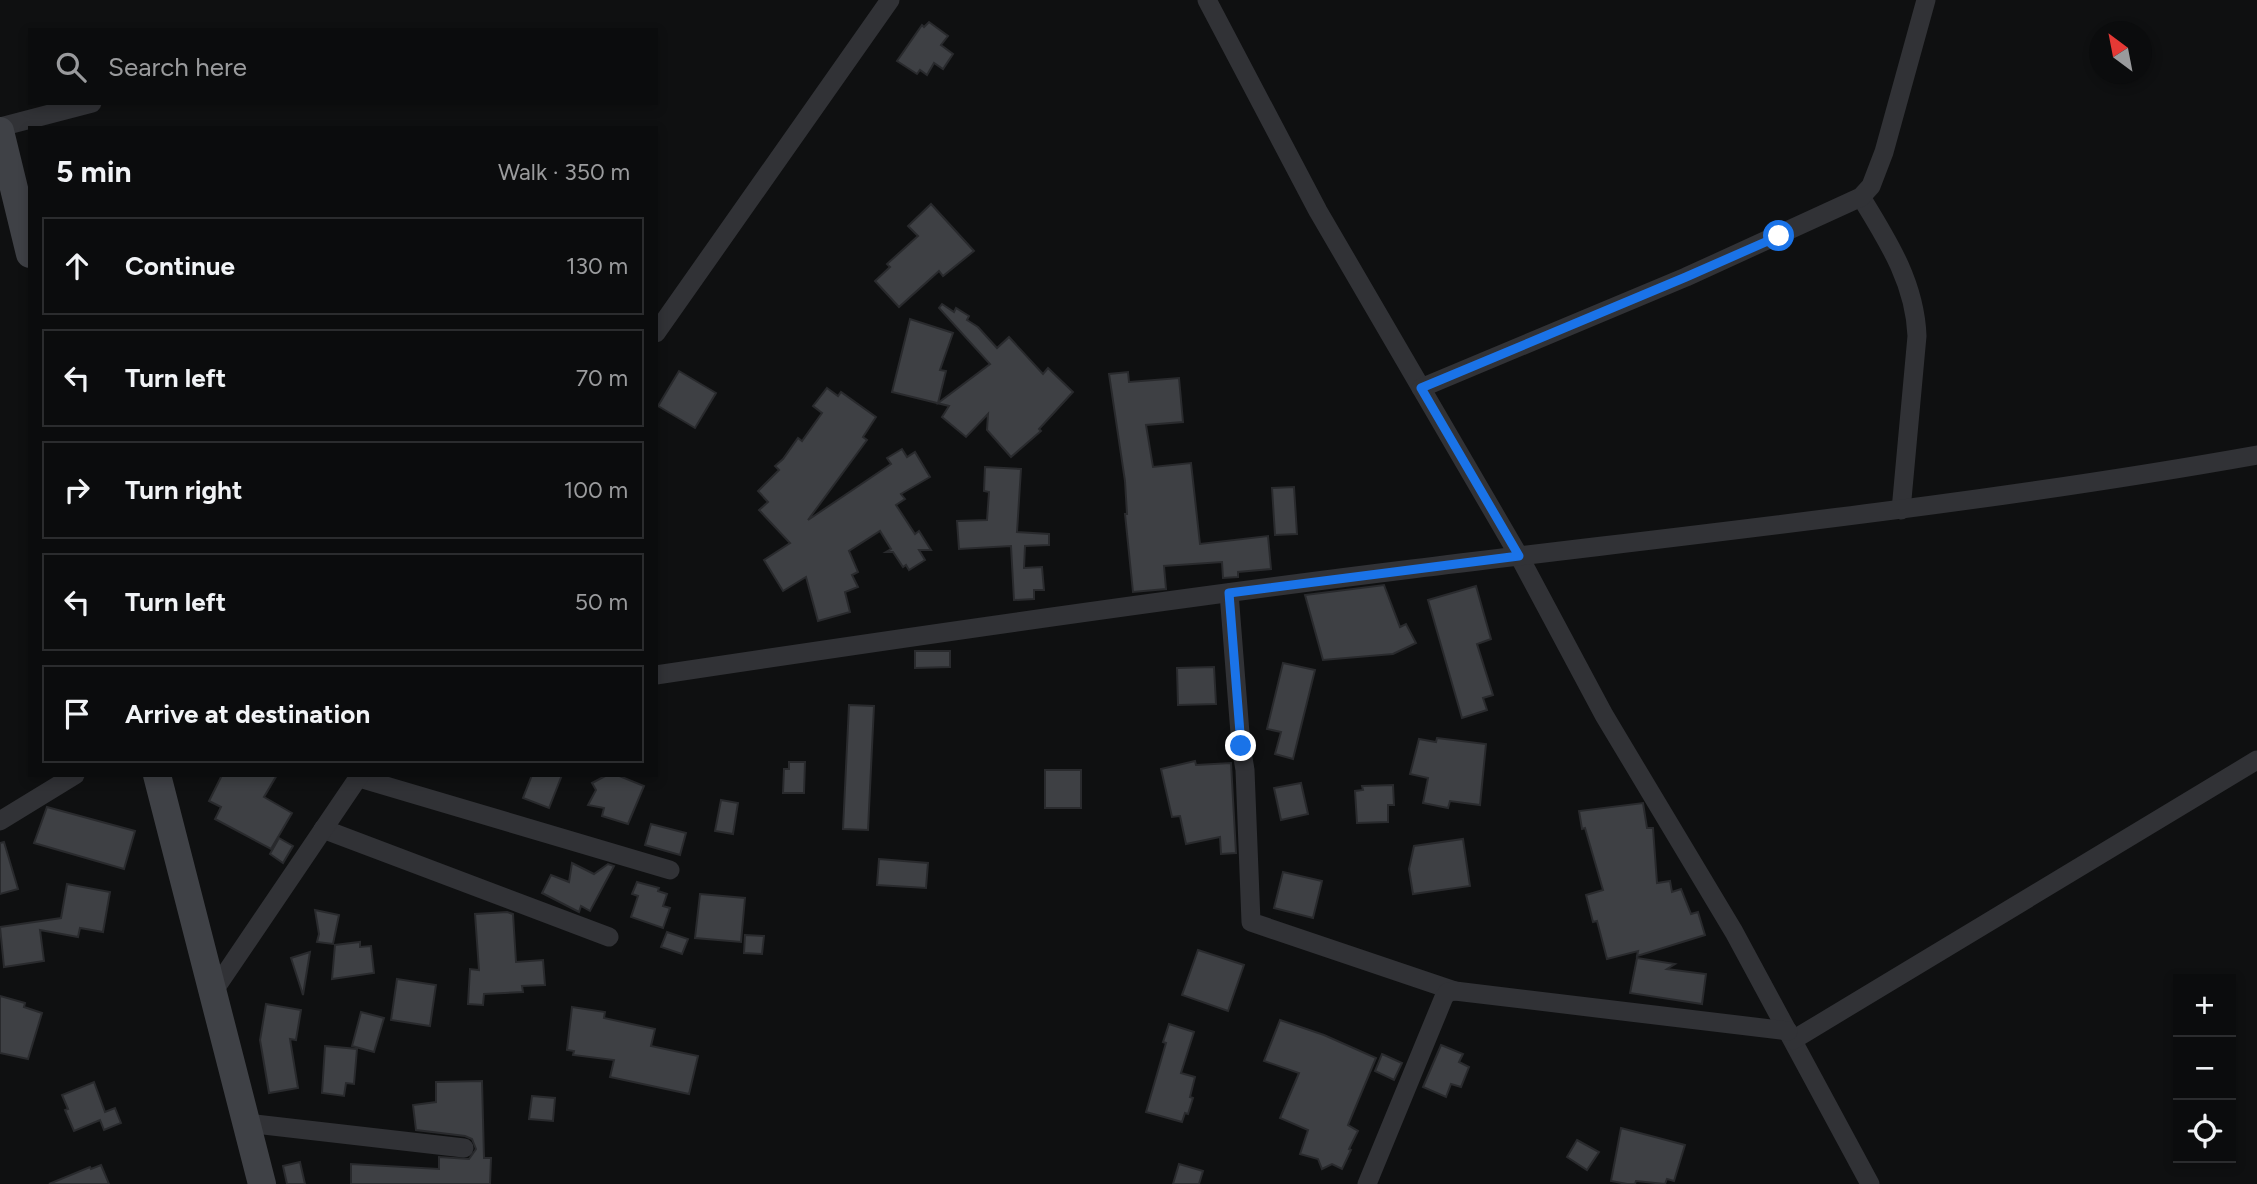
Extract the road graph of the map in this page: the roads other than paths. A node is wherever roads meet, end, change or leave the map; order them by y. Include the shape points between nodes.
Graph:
1 (890, 0) edge
2 (1207, 0) edge
3 (1926, 0) edge
4 (85, 105) edge
5 (0, 129) edge
6 (1861, 197) junction
7 (28, 246) edge
8 (658, 330) edge
9 (1421, 388) junction
10 (2257, 455) edge
11 (1902, 510) junction
12 (1519, 556) junction
13 (1229, 593) junction
14 (658, 675) edge
15 (2257, 760) edge
16 (72, 777) edge
17 (159, 777) edge
18 (358, 777) edge
19 (362, 777) edge
20 (0, 821) edge
21 (323, 830) junction
22 (670, 870) dead end
23 (609, 937) dead end
24 (1455, 991) junction
25 (213, 992) junction
26 (1791, 1035) junction
27 (246, 1123) junction
28 (464, 1148) dead end
29 (262, 1184) edge
30 (1367, 1184) edge
31 (1870, 1184) edge

1 - 8 street
2 - 9 street via 1318,211
3 - 6 street via 1884,152 1871,186
4 - 5 street
5 - 7 street
6 - 9 street via 1686,277
6 - 11 street via 1896,256 1916,318
9 - 12 street
10 - 11 street
11 - 12 street
12 - 13 street
12 - 26 street via 1604,715
13 - 14 street
13 - 24 street via 1245,771 1251,922
15 - 26 street
16 - 20 street
17 - 25 street
18 - 21 street
19 - 22 street
21 - 23 street
21 - 25 street
24 - 26 street
24 - 30 street via 1444,998
25 - 27 street
26 - 31 street
27 - 28 street
27 - 29 street

